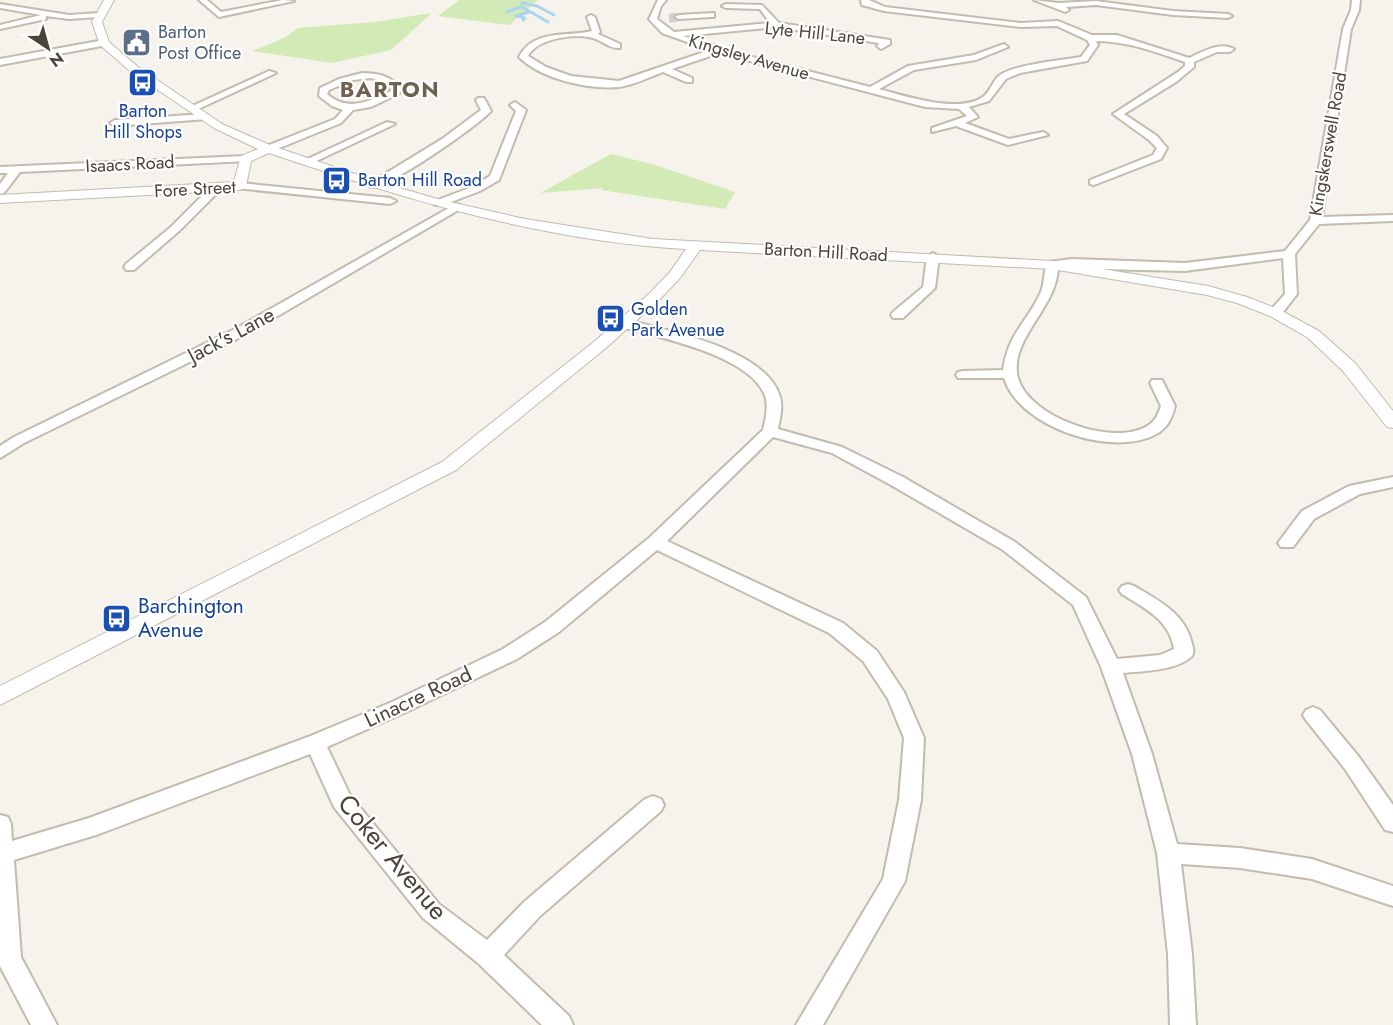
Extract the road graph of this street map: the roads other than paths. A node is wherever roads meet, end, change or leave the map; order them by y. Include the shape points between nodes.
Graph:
1 (109, 0) edge
2 (202, 0) edge
3 (662, 0) edge
4 (1038, 0) edge
5 (1356, 0) edge
6 (289, 1) edge
7 (862, 2) edge
8 (1058, 4) junction
9 (0, 6) edge
10 (726, 6) dead end
11 (51, 14) junction
12 (99, 15) junction
13 (711, 15) dead end
14 (1228, 16) dead end
15 (591, 17) dead end
16 (669, 18) tunnel mouth
17 (679, 18) tunnel mouth
18 (653, 19) junction
19 (1058, 23) junction
20 (776, 26) junction
21 (0, 27) edge
22 (673, 34) junction
23 (589, 35) junction
24 (1091, 38) junction
25 (887, 42) dead end
26 (104, 43) junction
27 (1201, 44) dead end
28 (617, 46) dead end
29 (1004, 47) dead end
30 (1216, 49) junction
31 (1230, 49) dead end
32 (721, 50) junction
33 (1189, 61) junction
34 (0, 64) edge
35 (663, 69) junction
36 (272, 73) dead end
37 (689, 80) dead end
38 (871, 90) junction
39 (481, 100) dead end
40 (515, 105) dead end
41 (962, 106) junction
42 (350, 108) junction
43 (198, 112) junction
44 (115, 123) dead end
45 (390, 124) dead end
46 (958, 124) junction
47 (936, 130) dead end
48 (1043, 135) dead end
49 (268, 149) junction
50 (245, 159) junction
51 (306, 162) junction
52 (0, 170) edge
53 (16, 170) junction
54 (1094, 182) dead end
55 (374, 185) junction
56 (240, 186) junction
57 (217, 187) junction
58 (0, 191) edge
59 (0, 199) edge
60 (390, 201) dead end
61 (438, 203) junction
62 (456, 207) junction
63 (1393, 218) edge
64 (1316, 222) junction
65 (696, 247) junction
66 (1289, 254) junction
67 (933, 257) junction
68 (1052, 265) junction
69 (130, 267) dead end
70 (1275, 313) junction
71 (898, 315) dead end
72 (624, 323) junction
73 (1010, 374) junction
74 (963, 375) dead end
75 (1157, 383) dead end
76 (1393, 423) edge
77 (770, 431) junction
78 (0, 453) edge
79 (1393, 482) edge
80 (655, 542) junction
81 (1287, 543) dead end
82 (1128, 590) dead end
83 (1111, 667) junction
84 (0, 696) edge
85 (1313, 715) dead end
86 (315, 743) junction
87 (653, 805) dead end
88 (1393, 823) edge
89 (0, 824) edge
90 (1168, 853) junction
91 (3, 854) junction
92 (1393, 896) edge
93 (4, 941) edge
94 (488, 956) junction
95 (44, 1025) edge
96 (560, 1025) edge
97 (809, 1025) edge
98 (1183, 1025) edge

1 - 12 street
2 - 6 street via 219,15
3 - 18 street
4 - 8 street
5 - 64 street, Kingskerswell Road via 1347,29
7 - 19 street via 885,9 1022,25
8 - 14 street via 1096,3 1173,16
8 - 19 street via 1067,12
9 - 11 street
10 - 20 street via 762,7
11 - 12 street
11 - 21 street
12 - 26 street via 97,21
13 - 17 street
15 - 23 street via 596,32
16 - 18 street
18 - 22 street, Kingsley Avenue
19 - 24 street
20 - 22 street, Lyte Hill Lane
20 - 25 street, Lyte Hill Lane
22 - 32 street, Kingsley Avenue
23 - 28 street
23 - 35 street via 545,40 530,46 523,57 541,68 596,84 620,84
24 - 33 street via 1117,38
24 - 41 street via 1094,45 1084,58 1003,77 986,99
26 - 34 street
26 - 43 street, Barton Hill Road via 134,69
27 - 30 street
29 - 38 street via 952,62 911,68
30 - 31 street
30 - 33 street
32 - 35 street
32 - 38 street, Kingsley Avenue
33 - 54 street via 1190,67 1176,84 1146,94 1118,114 1153,138 1162,148 1157,157
35 - 37 street
36 - 43 street
38 - 41 street, Kingsley Avenue via 925,104
39 - 55 street via 486,111 470,125
40 - 61 street via 521,110 519,120 495,178
41 - 46 street via 973,117
42 - 42 street via 328,100 322,94 325,88 358,76 375,77 393,83 396,88 395,93 384,98
42 - 49 street via 338,121
43 - 44 street
43 - 49 street, Barton Hill Road via 218,126
45 - 51 street
46 - 47 street
46 - 48 street via 1008,142
49 - 50 street, Isaacs Road
49 - 51 street, Barton Hill Road
50 - 53 street, Isaacs Road
50 - 56 street
51 - 55 street, Barton Hill Road
52 - 53 street, Isaacs Road
53 - 58 street
55 - 61 street, Barton Hill Road
56 - 57 street, Fore Street
56 - 60 street, Fore Street
57 - 59 street, Fore Street
57 - 69 street
61 - 62 street, Barton Hill Road
62 - 65 street, Barton Hill Road via 537,225
62 - 78 street, Jack's Lane via 242,331 19,440
63 - 64 street
64 - 66 street, Kingskerswell Road
65 - 67 street, Barton Hill Road
65 - 72 street via 675,275
66 - 68 street via 1185,267 1072,262
66 - 70 street via 1291,294
67 - 68 street, Barton Hill Road
67 - 71 street via 930,288
68 - 70 street, Barton Hill Road via 1208,291
68 - 73 street via 1053,279 1046,298 1018,332
70 - 76 street, Barton Hill Road via 1313,334 1349,367
72 - 77 street via 725,354 747,366 770,390 774,417
72 - 84 street via 449,466
73 - 74 street
73 - 75 street via 1016,391 1032,410 1054,424 1117,436 1142,434 1160,424 1168,406
77 - 80 street, Linacre Road
77 - 83 street via 837,450 1009,546 1080,601
79 - 81 street via 1355,490 1308,515
80 - 86 street, Linacre Road via 552,627 510,654
80 - 97 street via 836,628 870,656 897,697 914,738 910,800 894,881
82 - 83 street via 1176,624 1183,637 1184,652 1163,662
83 - 90 street via 1142,754
85 - 88 street
86 - 91 street, Linacre Road via 91,827
86 - 94 street, Coker Avenue via 349,810 431,910
87 - 94 street via 532,909
89 - 91 street
90 - 92 street via 1312,869
90 - 98 street via 1180,954
91 - 93 street
93 - 95 street via 9,959
94 - 96 street, Coker Avenue

